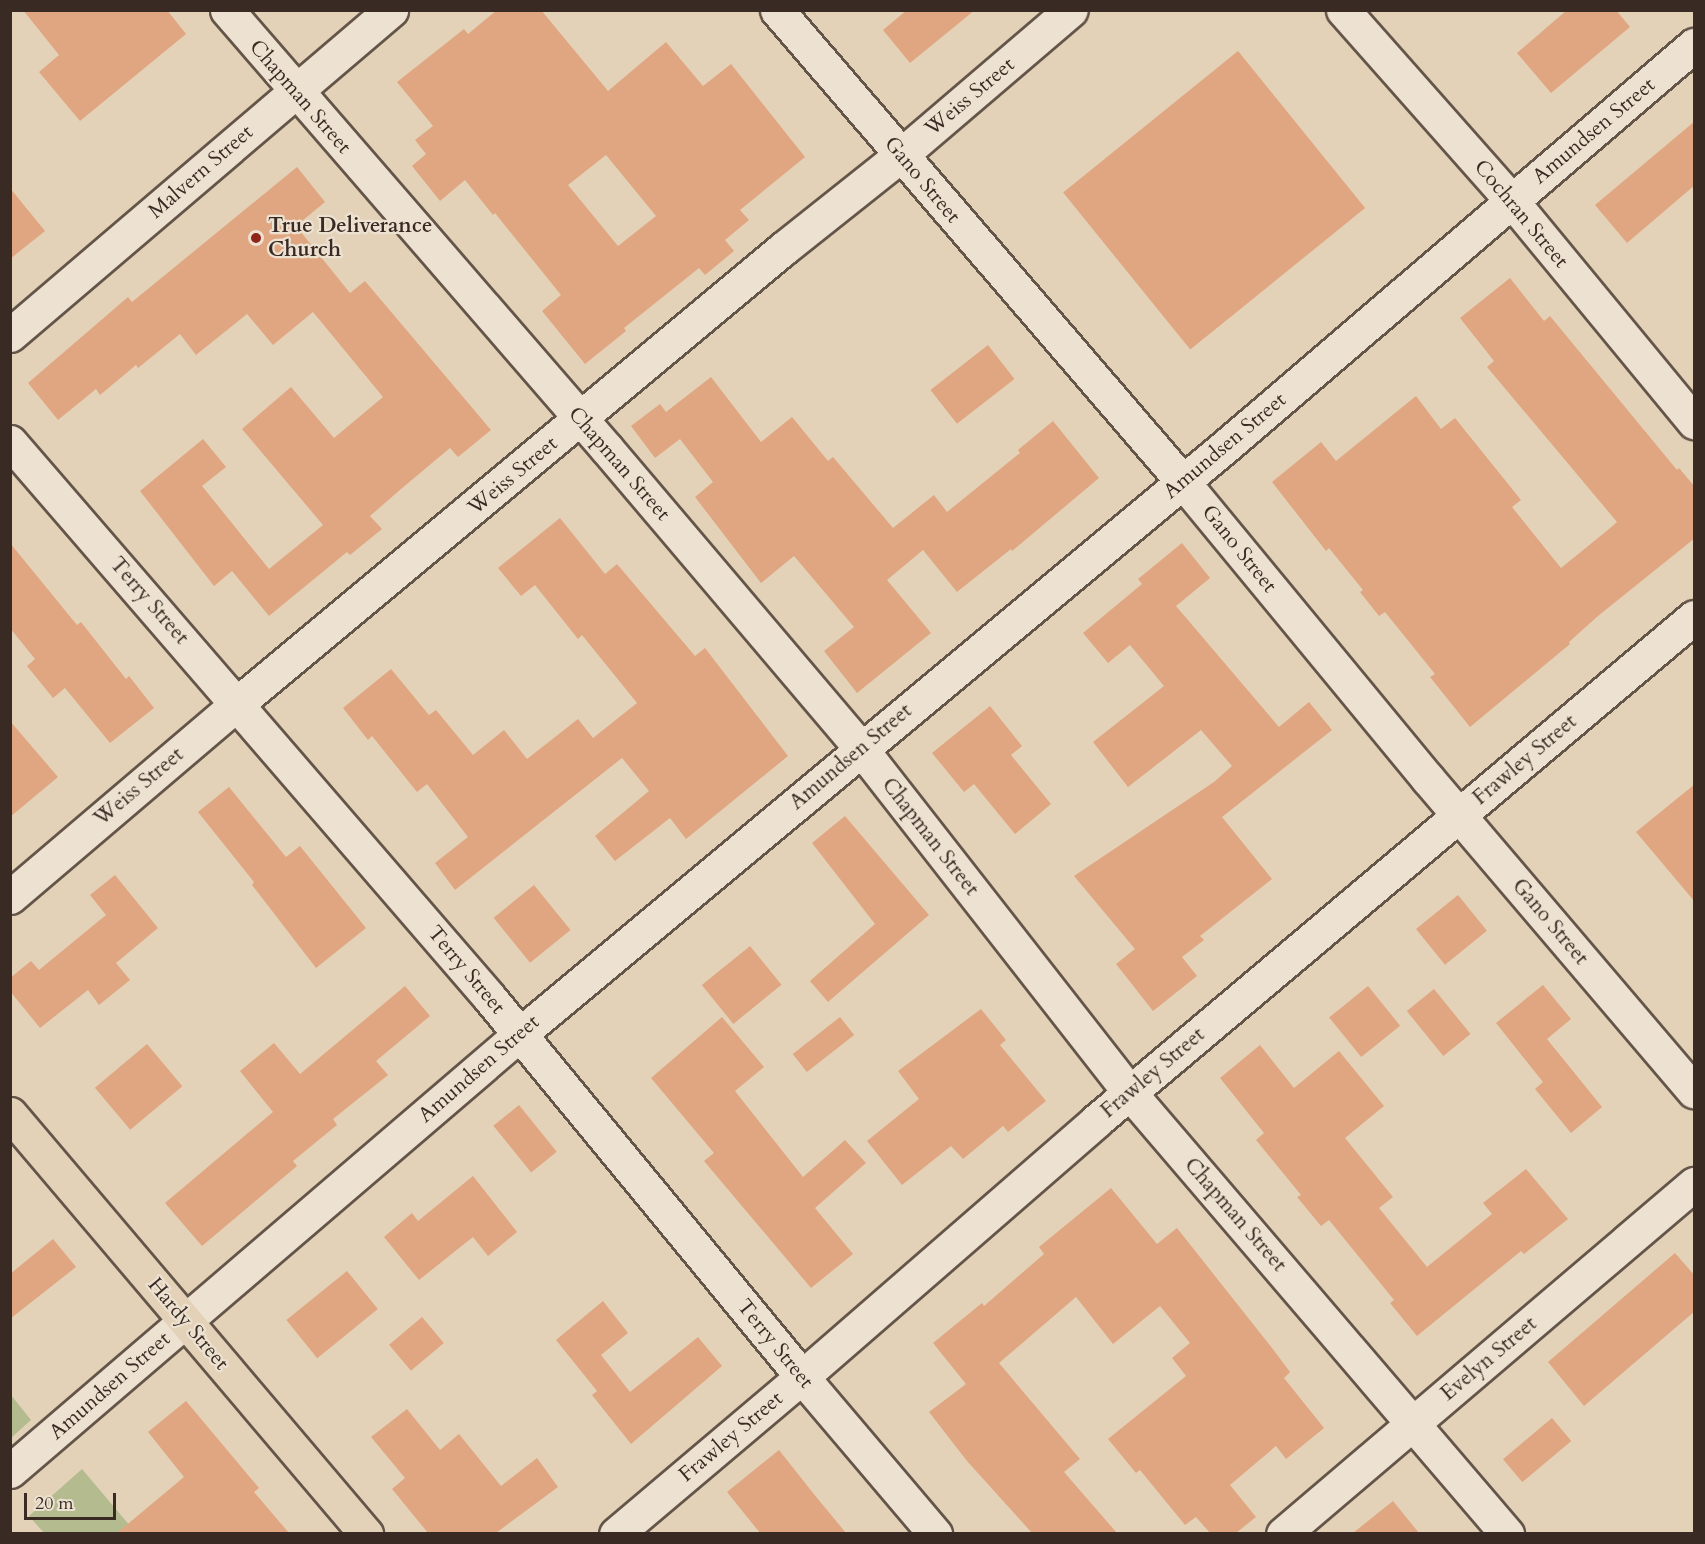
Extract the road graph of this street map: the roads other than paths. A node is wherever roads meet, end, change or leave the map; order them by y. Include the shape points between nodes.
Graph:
1 (227, 10) edge
2 (392, 10) edge
3 (777, 10) edge
4 (1071, 10) edge
5 (1343, 10) edge
6 (1695, 45) edge
7 (297, 94) junction
8 (901, 155) junction
9 (1511, 200) junction
10 (10, 335) edge
11 (581, 420) junction
12 (1695, 422) edge
13 (10, 442) edge
14 (1184, 482) junction
15 (1695, 617) edge
16 (238, 704) junction
17 (862, 750) junction
18 (1459, 816) junction
19 (10, 897) edge
20 (520, 1034) junction
21 (1695, 1091) edge
22 (1129, 1092) junction
23 (10, 1114) edge
24 (1695, 1184) edge
25 (186, 1321) junction
26 (802, 1377) junction
27 (1413, 1424) junction
28 (10, 1471) edge
29 (366, 1533) edge
30 (616, 1533) edge
31 (935, 1533) edge
32 (1284, 1533) edge
33 (1507, 1533) edge

1 - 7 street, Chapman Street
2 - 7 street, Malvern Street
3 - 8 street, Gano Street
4 - 8 street, Weiss Street
5 - 9 street, Cochran Street
6 - 9 street, Amundsen Street
7 - 10 street, Malvern Street via 254,126
7 - 11 street, Chapman Street
8 - 11 street, Weiss Street
8 - 14 street, Gano Street
9 - 12 street, Cochran Street
9 - 14 street, Amundsen Street
11 - 16 street, Weiss Street
11 - 17 street, Chapman Street
13 - 16 street, Terry Street
14 - 17 street, Amundsen Street
14 - 18 street, Gano Street
15 - 18 street, Frawley Street
16 - 19 street, Weiss Street
16 - 20 street, Terry Street
17 - 20 street, Amundsen Street
17 - 22 street, Chapman Street
18 - 21 street, Gano Street
18 - 22 street, Frawley Street
20 - 25 street, Amundsen Street
20 - 26 street, Terry Street
22 - 26 street, Frawley Street
22 - 27 street, Chapman Street
23 - 25 main road, Hardy Street
24 - 27 street, Evelyn Street
25 - 28 street, Amundsen Street
25 - 29 main road, Hardy Street
26 - 30 street, Frawley Street
26 - 31 street, Terry Street
27 - 32 street, Evelyn Street
27 - 33 street, Chapman Street

